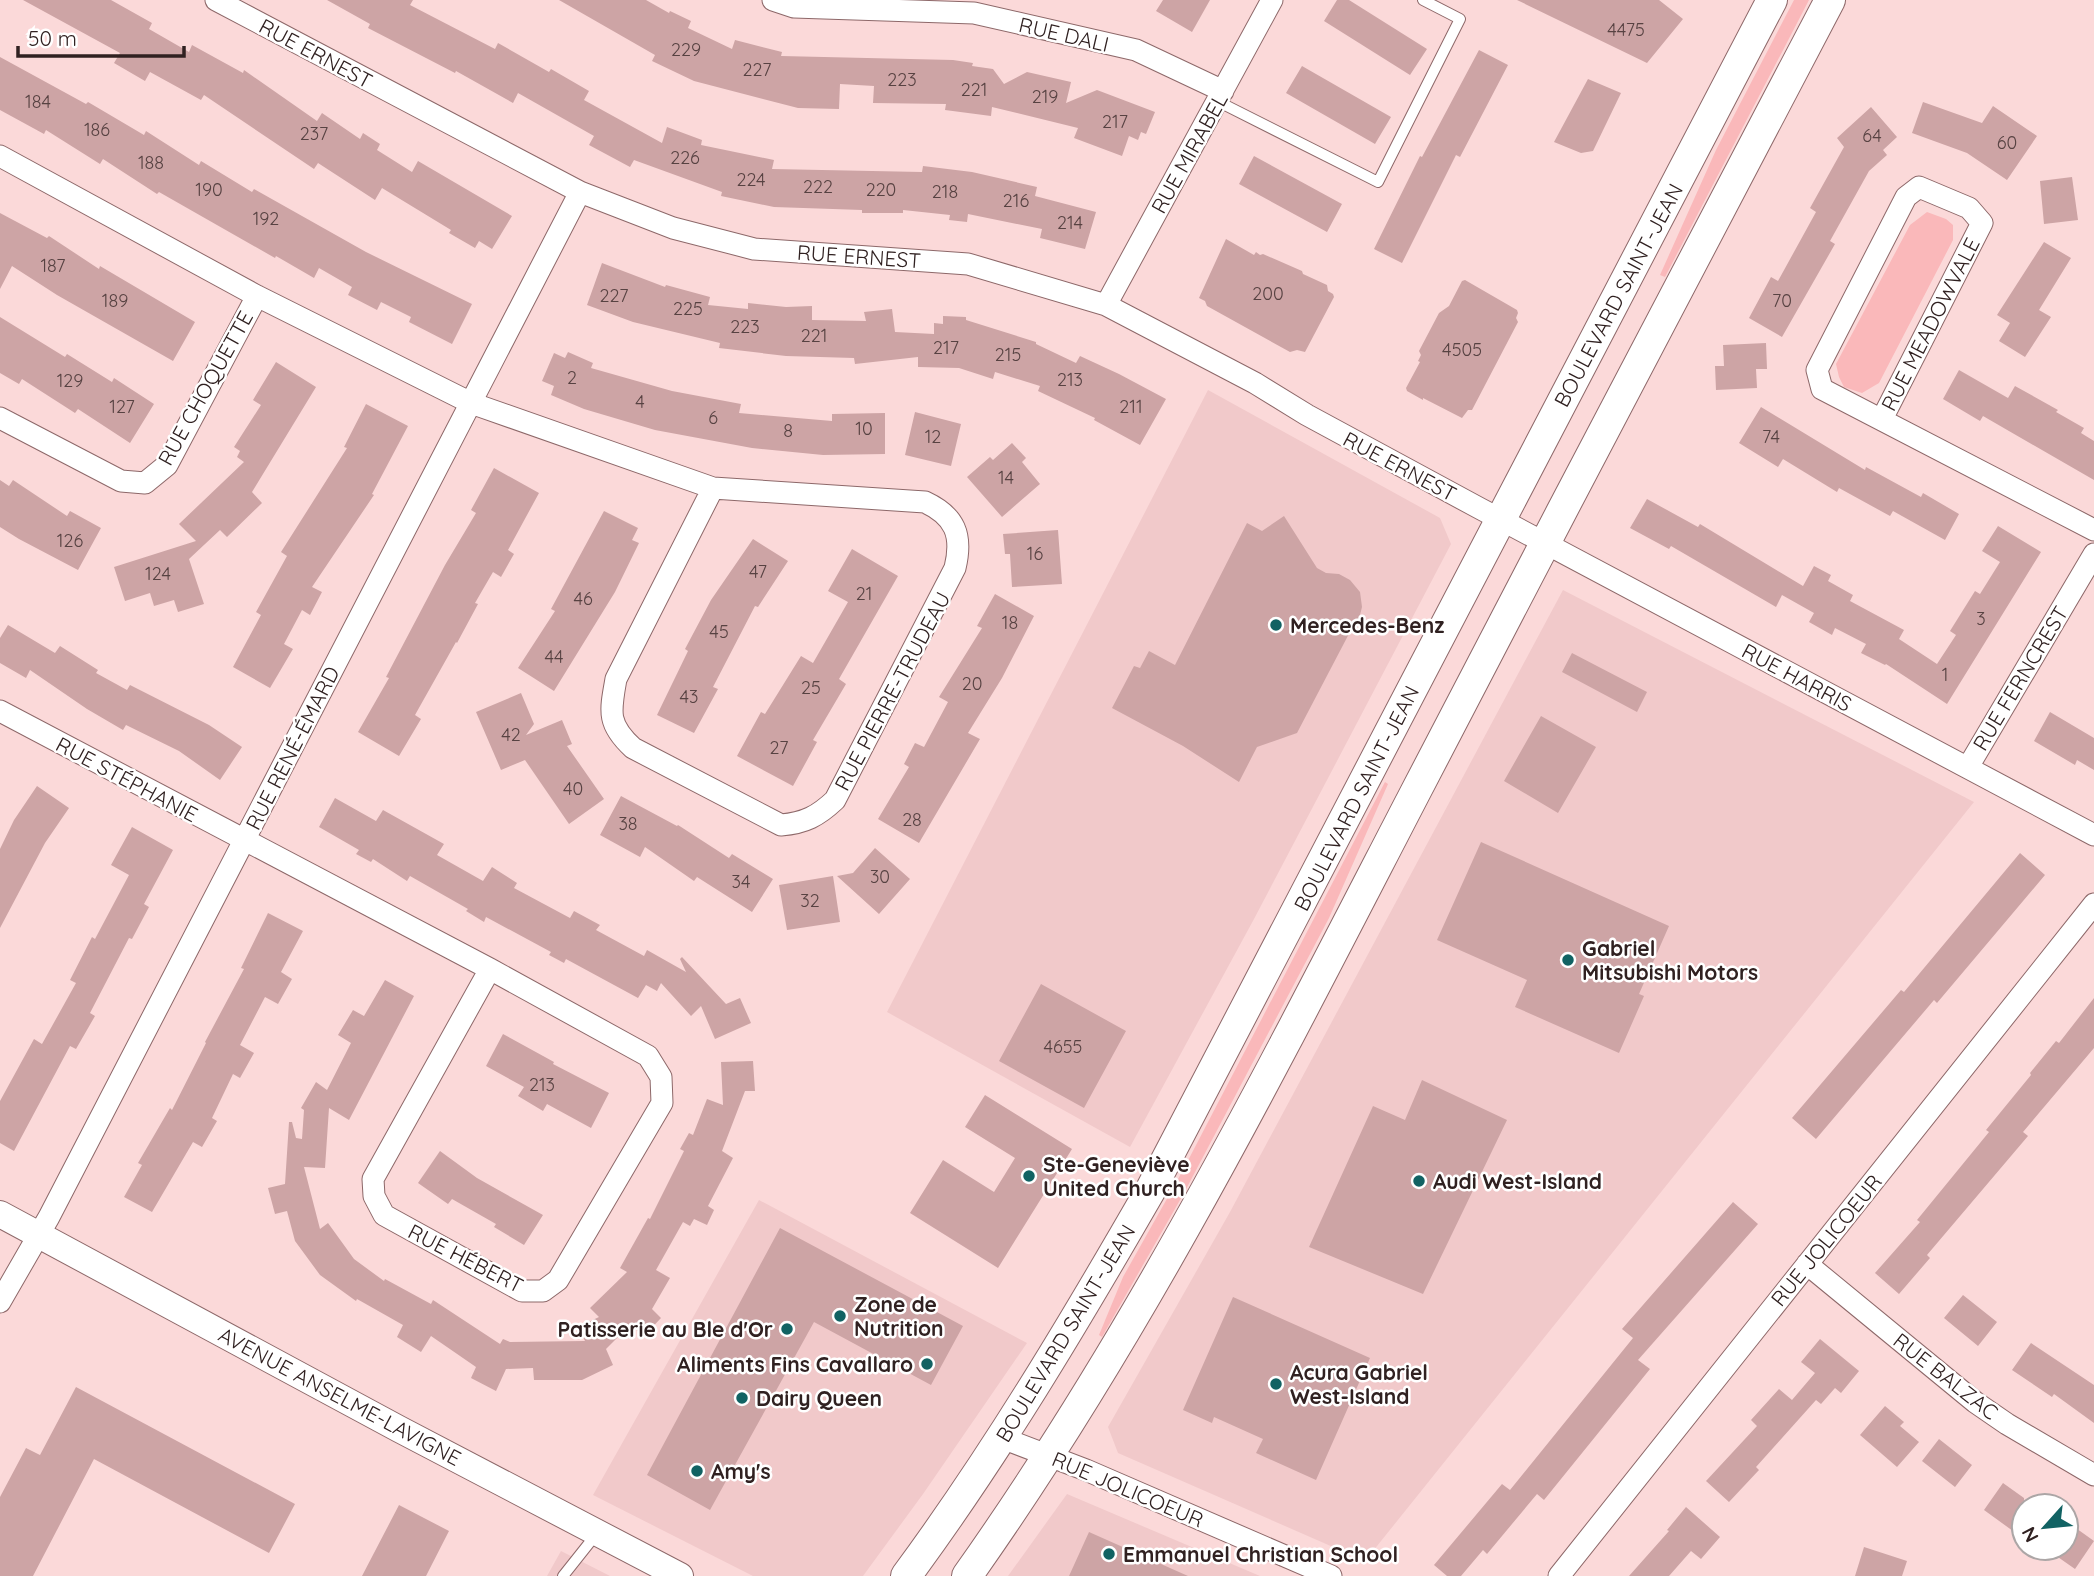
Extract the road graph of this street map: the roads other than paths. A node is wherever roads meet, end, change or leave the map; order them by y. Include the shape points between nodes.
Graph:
1 (216, 0) edge
2 (773, 0) edge
3 (1272, 0) edge
4 (1423, 0) edge
5 (1772, 0) edge
6 (1830, 0) edge
7 (977, 6) edge
8 (1220, 96) junction
9 (0, 156) edge
10 (580, 192) junction
11 (257, 296) junction
12 (1106, 305) junction
13 (471, 403) junction
14 (0, 418) edge
15 (1882, 419) junction
16 (713, 488) junction
17 (1500, 519) junction
18 (2094, 530) edge
19 (1546, 543) junction
20 (2094, 554) edge
21 (3, 721) edge
22 (1968, 766) junction
23 (2094, 835) edge
24 (244, 841) junction
25 (2094, 904) edge
26 (490, 969) junction
27 (0, 1214) edge
28 (40, 1235) junction
29 (1807, 1264) junction
30 (0, 1302) edge
31 (1002, 1438) junction
32 (1049, 1455) junction
33 (2094, 1475) edge
34 (598, 1532) junction
35 (563, 1576) edge
36 (680, 1576) edge
37 (906, 1576) edge
38 (967, 1576) edge
39 (1331, 1576) edge
40 (1559, 1576) edge

1 - 10 street, RUE ERNEST
2 - 7 street, RUE DALI via 794,8
3 - 8 street, RUE MIRABEL
4 - 8 lane via 1460,19 1378,182
5 - 17 main road, BOULEVARD SAINT-JEAN
6 - 19 main road
7 - 8 street, RUE DALI via 1136,50
8 - 12 street, RUE MIRABEL
9 - 11 street, RUE CHOQUETTE
10 - 12 street, RUE ERNEST via 673,228 754,249 968,264
10 - 13 street, RUE RENÉ-ÉMARD
11 - 13 street, RUE CHOQUETTE
11 - 14 street, RUE CHOQUETTE via 167,465 145,483 121,481
12 - 17 street, RUE ERNEST
13 - 16 street, RUE PIERRE-TRUDEAU
13 - 24 street, RUE RENÉ-ÉMARD
15 - 15 street, RUE MEADOWVALE via 1982,223 1969,208 1919,187 1906,197 1817,370 1822,388
15 - 18 street, RUE MEADOWVALE
16 - 16 street, RUE PIERRE-TRUDEAU via 925,502 943,511 955,528 960,549 944,592 835,800 802,823 781,825 633,748 617,733 610,710 616,679
17 - 19 street, RUE HARRIS
17 - 31 main road, BOULEVARD SAINT-JEAN via 1150,1191
19 - 22 street, RUE HARRIS
19 - 32 main road via 1208,1189 1141,1308
20 - 22 street, RUE FERNCREST
21 - 24 street, RUE STÉPHANIE
22 - 23 street, RUE HARRIS
24 - 26 street, RUE HÉBERT
24 - 28 street, RUE RENÉ-ÉMARD
25 - 29 street, RUE JOLICOEUR
26 - 26 street, RUE HÉBERT via 648,1056 661,1077 662,1103 558,1280 543,1291 522,1291 384,1215 374,1196 373,1179
27 - 28 street, AVENUE ANSELME-LAVIGNE
28 - 30 street, RUE RENÉ-ÉMARD
28 - 34 street, AVENUE ANSELME-LAVIGNE
29 - 33 street, RUE BALZAC via 1975,1402
29 - 40 street, RUE JOLICOEUR
31 - 32 street, RUE JOLICOEUR
31 - 37 main road, BOULEVARD SAINT-JEAN
32 - 38 main road
32 - 39 street, RUE JOLICOEUR
34 - 35 lane
34 - 36 street, AVENUE ANSELME-LAVIGNE

